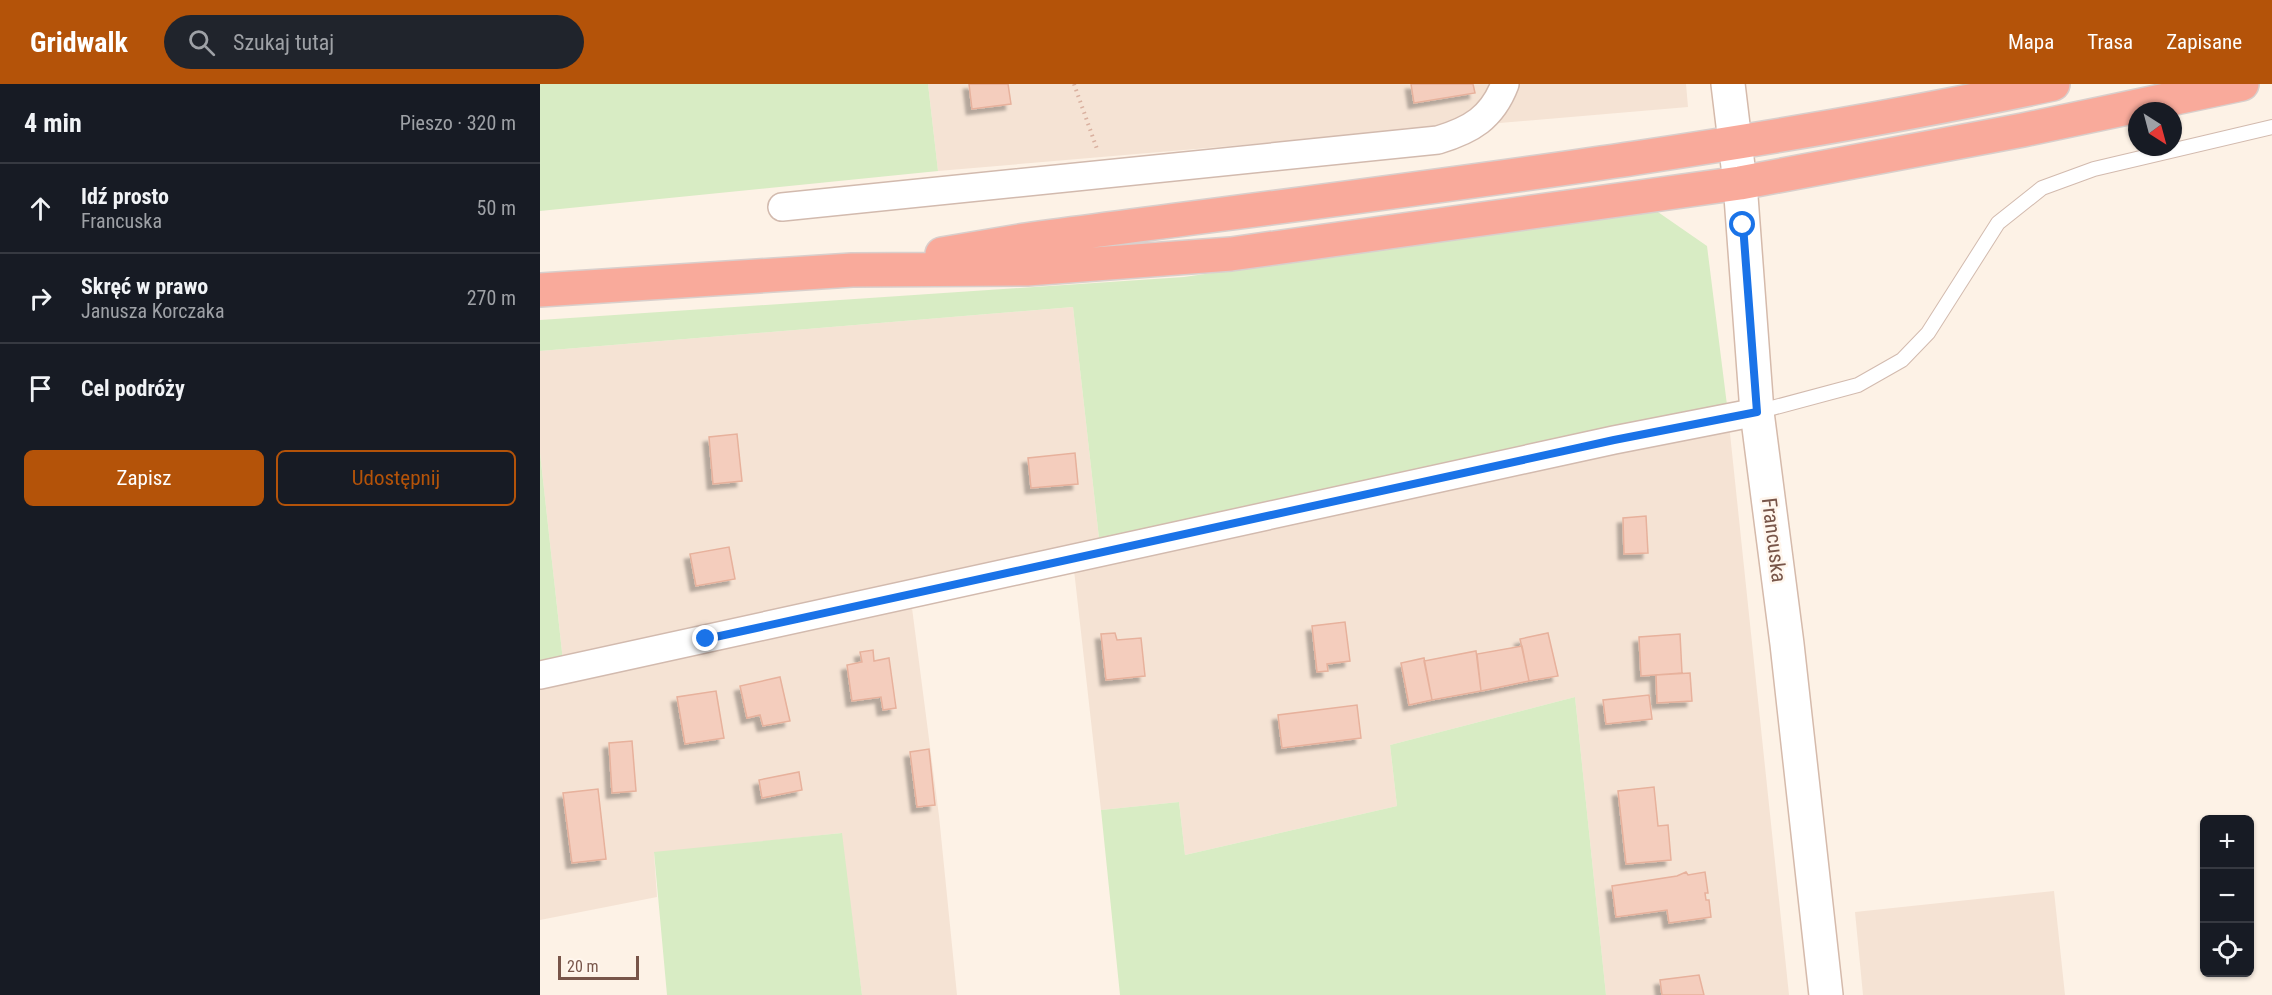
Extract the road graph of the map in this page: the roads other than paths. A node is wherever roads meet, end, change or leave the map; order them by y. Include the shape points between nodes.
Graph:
1 (1505, 84) edge
2 (1728, 84) edge
3 (2053, 84) edge
4 (2242, 84) edge
5 (2272, 127) edge
6 (1735, 143) junction
7 (1740, 183) junction
8 (782, 207) dead end
9 (852, 270) junction
10 (540, 290) edge
11 (1757, 412) junction
12 (540, 675) edge
13 (1826, 995) edge

1 - 8 street via 1497,104 1482,119 1461,133 1438,140
2 - 6 street, Francuska
3 - 6 highway
4 - 7 highway
5 - 11 lane via 2094,170 2042,188 1998,223 1928,333 1902,360 1858,385
6 - 7 street, Francuska
6 - 9 highway via 1467,184 1025,240
7 - 9 highway via 1200,257 1027,269
7 - 11 street, Francuska
9 - 10 highway
11 - 12 street
11 - 13 street, Francuska

